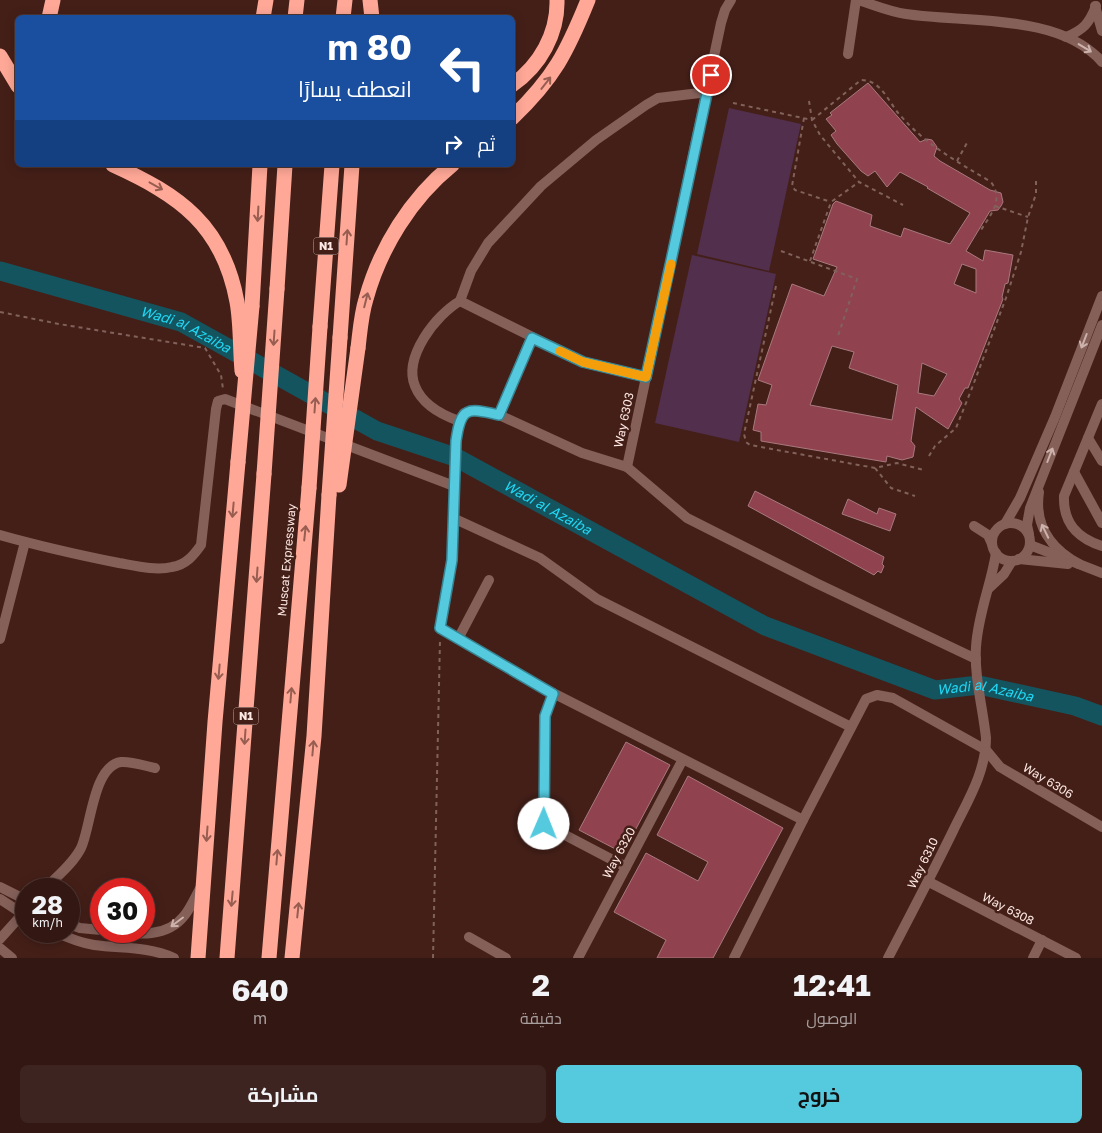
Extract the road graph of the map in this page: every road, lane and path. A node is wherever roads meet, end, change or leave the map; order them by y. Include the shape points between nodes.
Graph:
1 (53, 0) edge
2 (266, 0) edge
3 (270, 0) edge
4 (297, 0) edge
5 (345, 0) edge
6 (365, 0) edge
7 (370, 0) edge
8 (556, 0) edge
9 (588, 0) edge
10 (731, 0) edge
11 (857, 0) edge
12 (1095, 3) edge
13 (50, 15) edge
14 (264, 15) edge
15 (269, 15) edge
16 (295, 15) edge
17 (343, 15) edge
18 (364, 15) edge
19 (372, 15) edge
20 (1102, 31) edge
21 (1066, 37) junction
22 (848, 54) dead end
23 (0, 56) edge
24 (1102, 62) edge
25 (15, 81) edge
26 (515, 83) edge
27 (708, 92) junction
28 (809, 101) dead end
29 (733, 103) dead end
30 (515, 115) edge
31 (804, 118) junction
32 (812, 120) junction
33 (968, 141) dead end
34 (957, 161) junction
35 (116, 167) edge
36 (260, 167) edge
37 (285, 167) edge
38 (332, 167) edge
39 (352, 167) edge
40 (450, 167) edge
41 (1036, 180) dead end
42 (858, 182) junction
43 (831, 202) junction
44 (903, 205) dead end
45 (995, 206) junction
46 (1028, 217) junction
47 (981, 230) dead end
48 (781, 251) dead end
49 (810, 261) junction
50 (776, 286) dead end
51 (1102, 296) edge
52 (460, 300) junction
53 (0, 312) edge
54 (1102, 326) edge
55 (532, 338) junction
56 (837, 338) dead end
57 (646, 377) junction
58 (244, 394) junction
59 (225, 399) junction
60 (1102, 405) edge
61 (499, 415) junction
62 (459, 421) junction
63 (1088, 438) junction
64 (928, 456) dead end
65 (1102, 461) edge
66 (627, 466) junction
67 (875, 468) junction
68 (924, 470) dead end
69 (1074, 472) junction
70 (1040, 482) junction
71 (454, 486) junction
72 (333, 496) junction
73 (915, 496) dead end
74 (453, 518) junction
75 (1102, 523) edge
76 (1002, 525) junction
77 (1029, 534) junction
78 (0, 535) edge
79 (25, 542) junction
80 (1030, 545) junction
81 (1102, 546) edge
82 (994, 548) junction
83 (1015, 560) junction
84 (1079, 564) junction
85 (1102, 573) edge
86 (489, 580) dead end
87 (989, 589) junction
88 (440, 628) junction
89 (0, 639) edge
90 (458, 639) junction
91 (976, 659) junction
92 (553, 694) junction
93 (851, 727) junction
94 (986, 750) junction
95 (682, 760) junction
96 (155, 768) dead end
97 (803, 820) junction
98 (1102, 826) edge
99 (626, 866) junction
100 (56, 878) edge
101 (203, 882) junction
102 (929, 882) junction
103 (0, 887) edge
104 (15, 894) edge
105 (0, 899) edge
106 (15, 907) edge
107 (15, 924) edge
108 (155, 933) edge
109 (469, 937) dead end
110 (0, 940) edge
111 (1042, 940) junction
112 (80, 942) edge
113 (0, 948) edge
114 (739, 956) edge
115 (12, 958) edge
116 (174, 958) edge
117 (198, 958) edge
118 (227, 958) edge
119 (269, 958) edge
120 (292, 958) edge
121 (433, 958) edge
122 (506, 958) edge
123 (578, 958) edge
124 (888, 958) edge
125 (1032, 958) edge
126 (1076, 958) edge

1 - 13 highway
2 - 14 highway
3 - 15 highway
4 - 16 highway
5 - 17 highway
6 - 18 highway
7 - 19 highway
8 - 26 highway via 553,31 546,47 528,72
30 -> 9 highway via 556,70
10 - 27 street, Way 6303 via 721,23
11 - 21 street via 905,14 1012,24
11 - 22 street
12 - 20 street
12 - 21 street via 1089,23 1081,31
21 -> 24 street via 1090,50
23 - 25 highway
27 - 52 street via 658,98 596,140 541,186 488,243 471,271
27 - 57 street, Way 6303
28 - 32 path
29 - 31 path
31 - 32 path
31 - 43 path via 792,186 794,190
32 - 34 path via 856,84 868,80 876,84 918,134 935,149
32 - 42 path via 820,135
33 - 34 path
34 - 45 path via 991,182 998,196
35 -> 58 highway, bridge via 166,191 200,221 222,255 237,303
36 -> 58 highway, bridge
37 -> 118 highway, N1, bridge
119 -> 38 highway, Muscat Expressway / N1, bridge via 309,488
72 -> 39 highway, bridge
72 -> 40 highway, bridge via 365,300 385,249 407,214
41 - 46 path via 1036,194
42 - 43 path
42 - 44 path
43 - 49 path
45 - 46 path
45 - 47 path
46 - 64 path via 1006,298 956,428
48 - 49 path
49 - 56 path via 857,279
50 - 67 path via 744,434 746,442
51 -> 76 street via 1020,498
52 - 55 street
52 - 62 street via 445,309 429,330 418,350 412,371 415,387 428,404
53 - 59 path via 205,348 221,375
70 -> 54 street
55 - 57 street via 583,362
55 - 61 street
57 - 66 street, Way 6303
58 -> 101 highway, bridge
59 - 71 street
59 - 79 street via 218,401 216,409 202,545 194,556 184,563 161,568 76,555
60 - 63 street
61 - 62 street via 470,410
61 - 66 street via 582,453
62 - 71 street
63 - 65 street
63 - 69 street
66 - 91 street via 687,518 816,584
67 - 68 path via 897,463
67 - 73 path via 891,488
69 - 75 street
69 - 81 street via 1064,496 1064,510 1071,527 1088,542
70 - 77 street via 1027,517
84 -> 70 street via 1046,537 1038,512
71 - 74 street
120 -> 72 highway
74 - 88 street via 452,560
74 - 93 street via 540,558 598,599
76 - 77 street via 1016,523
76 - 82 street via 994,534
76 - 82 street via 974,526 988,535
77 - 80 street
78 - 79 street
79 - 89 street
80 - 83 street via 1028,551
80 - 84 street
82 - 83 street via 1000,558
82 - 87 street
83 - 84 street
83 - 87 street
84 - 85 street
86 - 90 street
87 - 91 street via 982,607
88 - 90 street
88 - 121 path
90 - 92 street
91 - 94 street
92 - 95 street
92 - 99 street via 545,716 544,824
93 - 94 street, Way 6306 via 866,699 877,694 893,698
93 - 97 street, Way 6306
94 - 98 street, Way 6306 via 1000,767
94 - 102 street, Way 6310 via 978,778
95 - 97 street
95 - 99 street, Way 6320
96 - 100 street via 121,762 107,769 100,780 81,848
97 - 114 street, Way 6306
99 - 123 street, Way 6320
101 -> 108 street via 186,915 177,924
101 - 117 highway
102 - 111 street, Way 6308
102 - 124 street, Way 6310
103 - 104 street
105 - 106 street
107 - 110 street
109 - 122 street
111 - 125 street
111 - 126 street, Way 6308
112 - 116 street via 141,948
113 - 115 street

